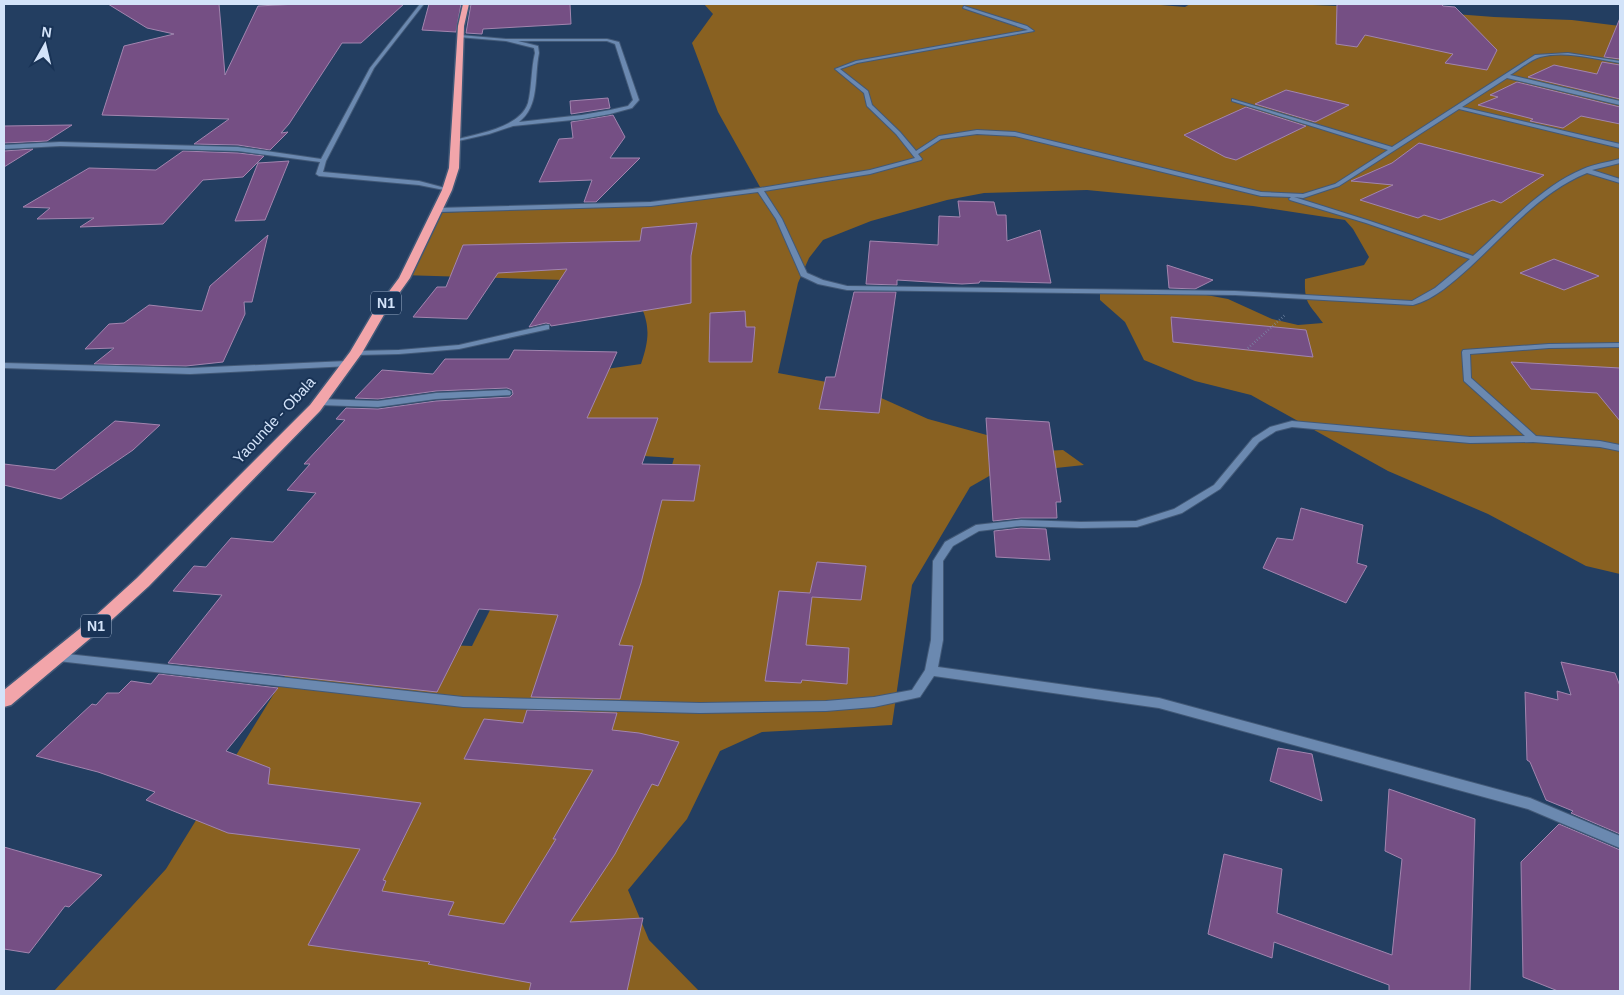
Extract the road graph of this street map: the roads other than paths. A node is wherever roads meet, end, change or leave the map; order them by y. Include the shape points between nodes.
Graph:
1 (422, 4) edge
2 (466, 4) edge
3 (964, 7) dead end
4 (460, 36) junction
5 (506, 40) junction
6 (1620, 62) edge
7 (1506, 76) junction
8 (1234, 100) dead end
9 (1620, 102) edge
10 (1457, 107) junction
11 (513, 124) junction
12 (456, 141) junction
13 (1620, 146) edge
14 (4, 147) edge
15 (1392, 149) junction
16 (915, 154) junction
17 (323, 161) junction
18 (1620, 161) edge
19 (1585, 170) junction
20 (1620, 181) edge
21 (447, 190) junction
22 (760, 190) junction
23 (1279, 195) junction
24 (438, 210) junction
25 (1474, 259) junction
26 (546, 327) dead end
27 (1620, 345) edge
28 (356, 353) junction
29 (347, 364) junction
30 (4, 366) edge
31 (506, 393) dead end
32 (320, 402) junction
33 (1533, 439) junction
34 (1620, 448) edge
35 (58, 657) junction
36 (930, 671) junction
37 (4, 700) edge
38 (1620, 842) edge

1 - 17 street via 372,68
2 - 4 highway, Yaounde - Obala / N1
3 - 16 street via 1032,31 856,62 837,69 866,92 869,105
4 - 5 street
4 - 12 highway, Yaounde - Obala / N1
5 - 11 street via 536,47 537,54 530,104 524,116
5 - 11 street via 607,40 617,43 636,100 630,106 610,112
6 - 7 street via 1554,53 1537,56
7 - 9 street
7 - 10 street
8 - 15 street
10 - 13 street
10 - 15 street
11 - 12 street
12 - 21 highway, Yaounde - Obala / N1 via 454,168
14 - 17 street via 60,144 238,149
15 - 23 street via 1336,185 1303,196
16 - 22 street via 919,159 870,172
16 - 23 street via 939,138 978,132 1015,134 1252,192
17 - 21 street via 319,174 419,183
18 - 19 street
19 - 20 street
19 - 25 street via 1549,190
21 - 24 highway, Yaounde - Obala / N1
22 - 24 street via 651,204
22 - 25 street via 804,274 847,288 1288,295 1413,303 1426,299
23 - 25 street
24 - 28 highway, Yaounde - Obala / N1 via 404,278
26 - 28 street via 459,347
27 - 33 street via 1466,352 1467,379
28 - 29 highway, Yaounde - Obala / N1
29 - 30 street via 190,371
29 - 32 highway, Yaounde - Obala / N1
31 - 32 street via 436,396 378,404
32 - 35 highway, Yaounde - Obala / N1 via 143,582
33 - 34 street
33 - 36 street via 1470,440 1292,424 1256,440 1218,488 1178,510 1137,524 1021,523 976,528 948,544 938,561 937,640
35 - 36 street via 463,702 613,708 826,706 874,702 916,694
35 - 37 highway, Yaounde - Obala / N1
36 - 38 street via 1159,703 1530,804

